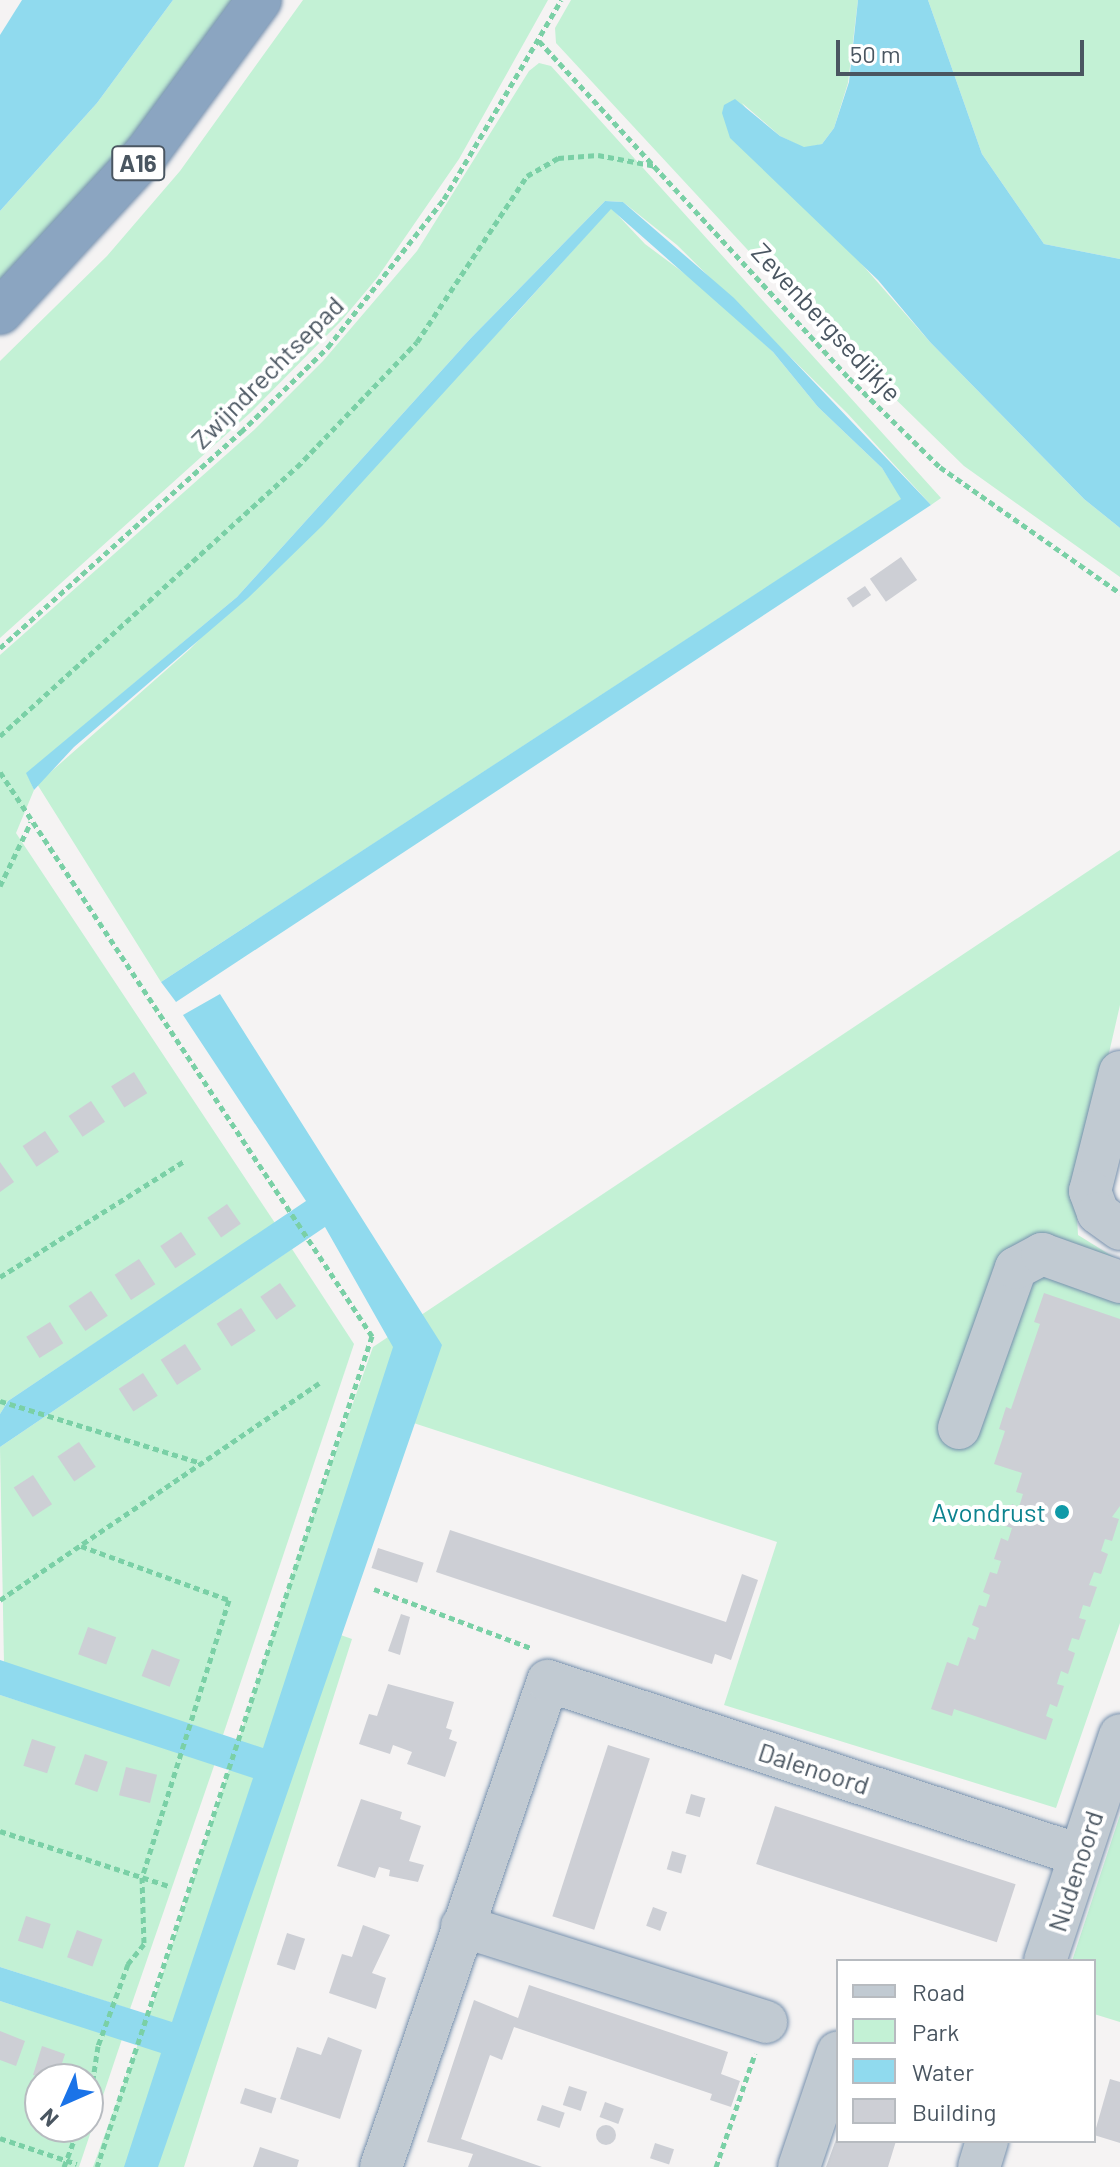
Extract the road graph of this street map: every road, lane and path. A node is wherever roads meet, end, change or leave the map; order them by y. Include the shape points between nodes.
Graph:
1 (259, 0) edge
2 (561, 0) edge
3 (539, 41) junction
4 (656, 166) junction
5 (0, 312) edge
6 (1120, 593) edge
7 (0, 648) edge
8 (0, 736) edge
9 (0, 772) edge
10 (31, 821) junction
11 (0, 886) edge
12 (1120, 1072) edge
13 (184, 1161) dead end
14 (1120, 1229) edge
15 (0, 1277) edge
16 (1120, 1282) edge
17 (319, 1383) dead end
18 (2, 1402) edge
19 (959, 1428) dead end
20 (202, 1463) junction
21 (81, 1546) junction
22 (374, 1589) dead end
23 (0, 1600) edge
24 (548, 1681) junction
25 (1120, 1735) edge
26 (0, 1831) edge
27 (1079, 1855) junction
28 (142, 1877) junction
29 (169, 1886) dead end
30 (462, 1926) junction
31 (1046, 1959) edge
32 (766, 2022) joint
33 (836, 2058) edge
34 (95, 2063) edge
35 (0, 2138) edge
36 (72, 2143) edge
37 (986, 2143) edge
38 (65, 2159) junction
39 (77, 2164) dead end
40 (64, 2167) edge
41 (97, 2167) edge
42 (381, 2167) edge
43 (716, 2167) edge
44 (799, 2167) edge
45 (979, 2167) edge

1 - 5 highway, A16 via 146,154
2 - 3 path, Zwijndrechtsepad
3 - 4 path, Zevenbergsedijkje
3 - 7 path, Zwijndrechtsepad via 444,199 328,347
4 - 6 path, Zevenbergsedijkje via 849,378 940,467
4 - 8 path via 598,155 558,158 527,176 417,342 369,394 297,467
9 - 10 path
10 - 11 path
10 - 41 path via 372,1336
12 - 14 street via 1090,1191 1098,1213
13 - 15 path
16 - 19 street via 1042,1254 1016,1268
17 - 20 path
18 - 20 path
20 - 21 path
21 - 23 path
21 - 28 path via 229,1600
22 - 24 path via 528,1644
24 - 27 street, Dalenoord
24 - 30 street
25 - 27 street, Nudenoord
26 - 28 path
27 - 31 street, Nudenoord
28 - 29 path
28 - 34 path via 144,1944 128,1964
30 - 32 street
30 - 42 street
32 - 43 path
33 - 44 street
35 - 38 path
36 - 38 path
37 - 45 street
38 - 39 path
38 - 40 path

